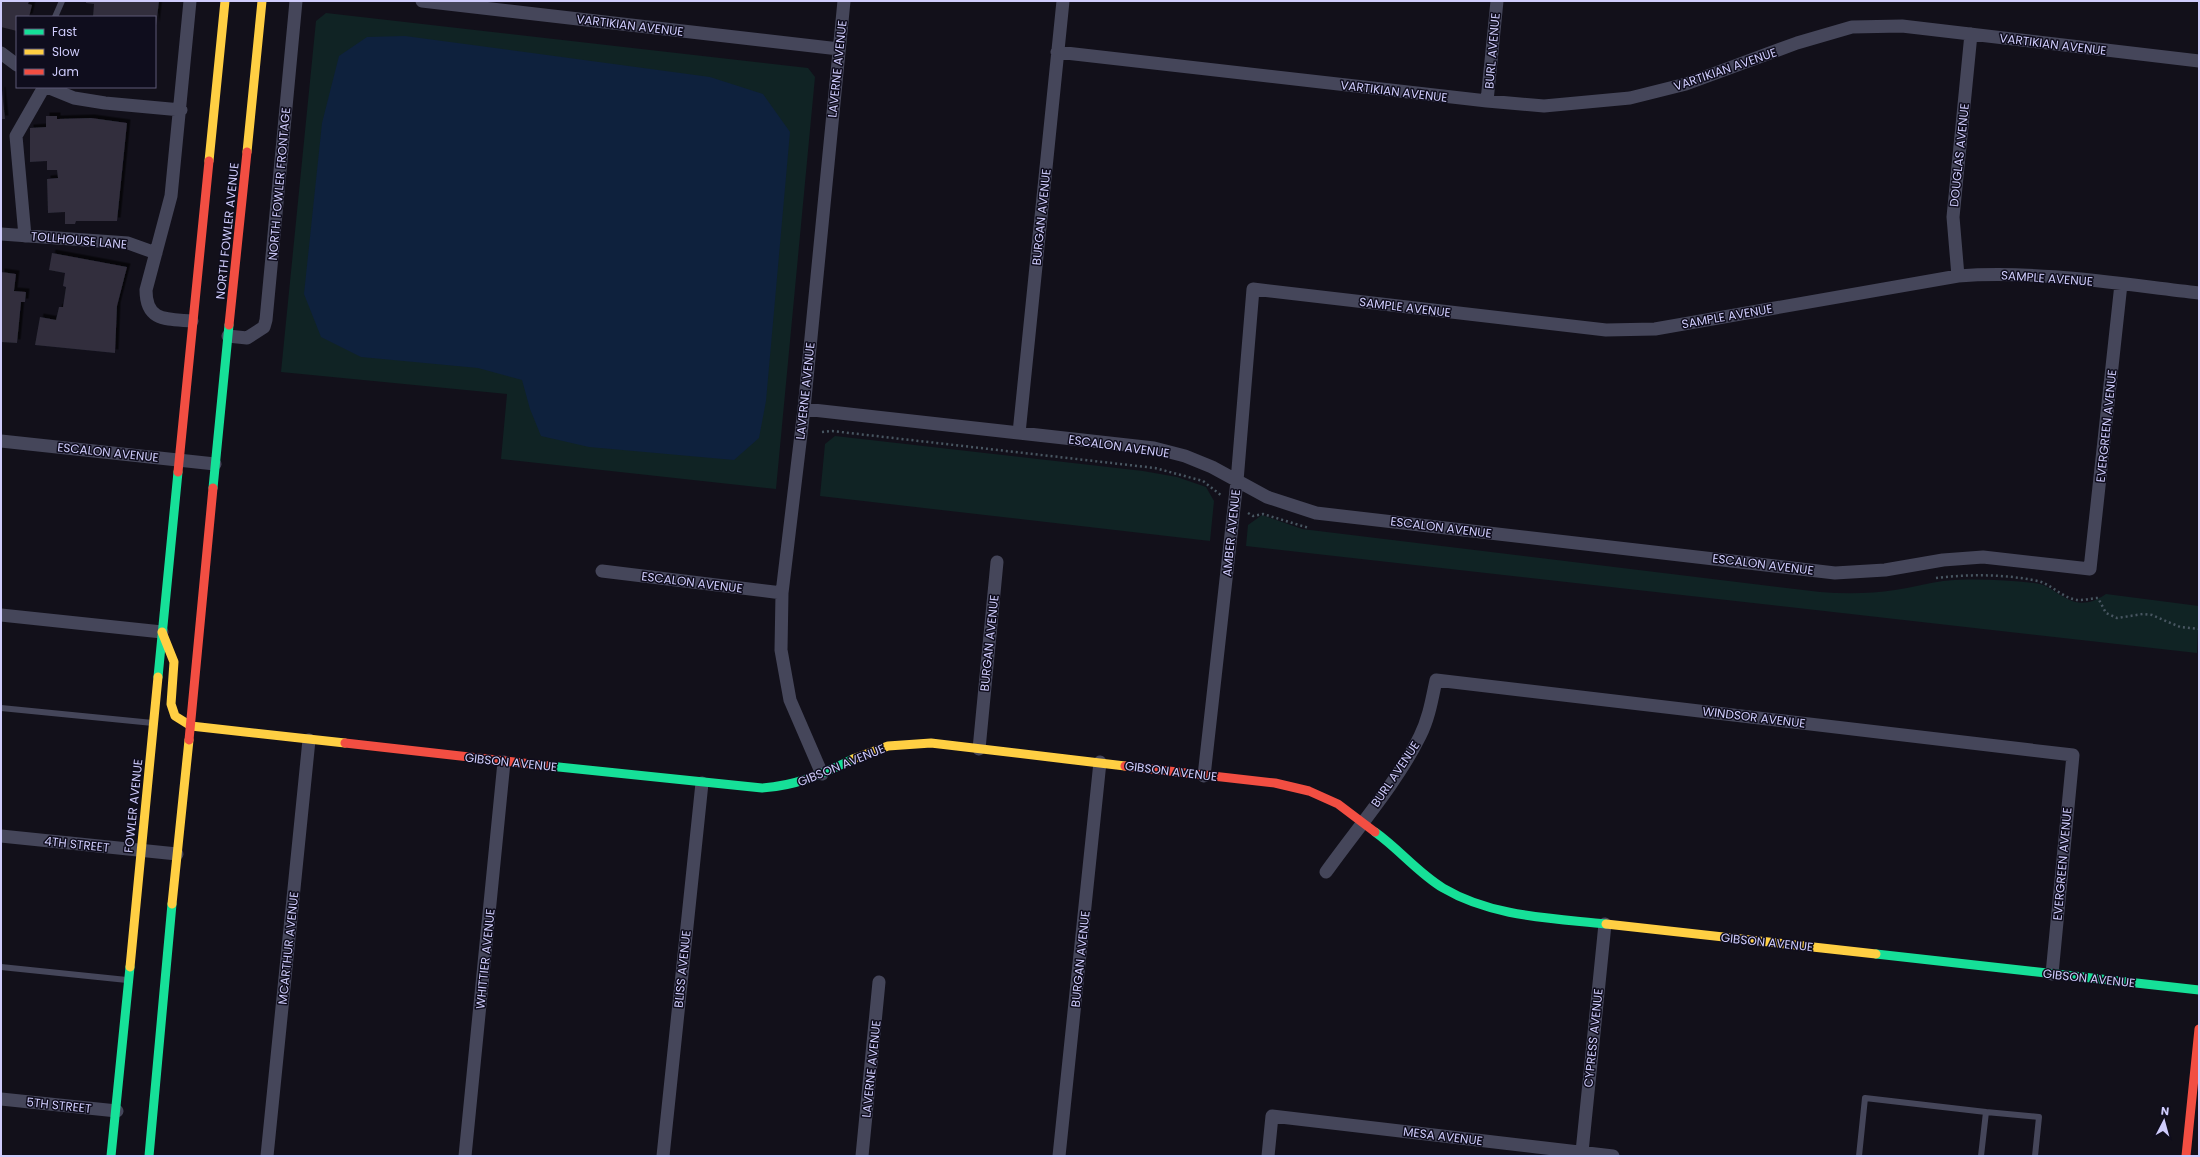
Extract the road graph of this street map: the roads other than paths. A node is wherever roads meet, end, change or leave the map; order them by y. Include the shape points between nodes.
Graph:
1 (62, 1) edge
2 (190, 1) edge
3 (225, 1) edge
4 (262, 1) edge
5 (296, 1) edge
6 (422, 1) edge
7 (844, 1) edge
8 (1063, 1) edge
9 (1497, 1) edge
10 (55, 16) edge
11 (1971, 34) junction
12 (839, 49) junction
13 (1058, 52) junction
14 (1, 53) edge
15 (2199, 61) edge
16 (16, 64) edge
17 (44, 88) edge
18 (48, 88) edge
19 (1487, 101) junction
20 (181, 110) junction
21 (1, 234) edge
22 (25, 236) junction
23 (156, 252) junction
24 (1958, 276) junction
25 (2121, 284) junction
26 (1253, 289) joint
27 (2199, 293) edge
28 (192, 321) junction
29 (228, 336) junction
30 (804, 409) junction
31 (1019, 433) junction
32 (1, 440) edge
33 (180, 459) junction
34 (215, 464) junction
35 (1237, 481) junction
36 (997, 562) dead end
37 (2090, 569) joint
38 (602, 571) dead end
39 (782, 593) junction
40 (1, 615) edge
41 (162, 632) junction
42 (1436, 680) joint
43 (1, 708) edge
44 (154, 723) junction
45 (191, 726) junction
46 (310, 740) junction
47 (978, 749) junction
48 (2073, 755) joint
49 (504, 762) junction
50 (1100, 762) junction
51 (822, 774) junction
52 (1204, 776) junction
53 (702, 783) junction
54 (1363, 821) junction
55 (1, 836) edge
56 (141, 850) junction
57 (177, 854) junction
58 (1326, 872) dead end
59 (1604, 924) junction
60 (1, 967) edge
61 (2052, 974) junction
62 (128, 980) junction
63 (879, 982) dead end
64 (2199, 990) edge
65 (2199, 1029) edge
66 (1, 1099) edge
67 (117, 1111) junction
68 (1986, 1112) junction
69 (1582, 1152) junction
70 (111, 1156) edge
71 (149, 1156) edge
72 (267, 1156) edge
73 (465, 1156) edge
74 (663, 1156) edge
75 (862, 1156) edge
76 (1059, 1156) edge
77 (1268, 1156) edge
78 (1613, 1156) edge
79 (1858, 1156) edge
80 (1981, 1156) edge
81 (2035, 1156) edge
82 (2186, 1156) edge

1 - 10 lane
2 - 20 street
3 - 28 main road, NORTH FOWLER AVENUE
4 - 29 main road, NORTH FOWLER AVENUE
5 - 29 street, NORTH FOWLER FRONTAGE via 266,320 264,327 247,338
6 - 12 street, VARTIKIAN AVENUE
7 - 12 street, LAVERNE AVENUE
8 - 13 street, BURGAN AVENUE
9 - 19 street, BURL AVENUE
11 - 15 street, VARTIKIAN AVENUE
11 - 19 street, VARTIKIAN AVENUE via 1902,26 1852,27 1797,42 1686,84 1630,98 1544,106
11 - 24 street, DOUGLAS AVENUE via 1953,217
12 - 30 street, LAVERNE AVENUE
13 - 19 street, VARTIKIAN AVENUE
13 - 31 street, BURGAN AVENUE
14 - 16 street
17 - 22 street, TOLLHOUSE LANE via 16,136
18 - 20 street, TOLLHOUSE LANE via 74,98 97,102
20 - 23 street via 171,196
21 - 22 street, TOLLHOUSE LANE
22 - 23 street, TOLLHOUSE LANE via 128,243
23 - 28 street via 146,290 146,301 150,311 160,317
24 - 25 street, SAMPLE AVENUE via 2034,276
24 - 26 street, SAMPLE AVENUE via 1655,329 1606,330
25 - 27 street, SAMPLE AVENUE
25 - 37 street, EVERGREEN AVENUE
26 - 35 street, AMBER AVENUE
28 - 33 main road, NORTH FOWLER AVENUE
29 - 34 main road, NORTH FOWLER AVENUE
30 - 31 street, ESCALON AVENUE
30 - 39 street, LAVERNE AVENUE
31 - 35 street, ESCALON AVENUE via 1154,448 1199,461
32 - 33 street, ESCALON AVENUE
33 - 34 street, ESCALON AVENUE
33 - 41 main road, FOWLER AVENUE
34 - 45 main road
35 - 37 street, ESCALON AVENUE via 1267,497 1316,513 1835,573 1885,570 1943,560 1983,557
35 - 52 street, AMBER AVENUE
36 - 47 street, BURGAN AVENUE
38 - 39 street, ESCALON AVENUE
39 - 51 street, LAVERNE AVENUE via 781,650 790,700
40 - 41 street
41 - 44 main road, FOWLER AVENUE
41 - 45 main road via 174,662 171,704 175,716
42 - 48 street, WINDSOR AVENUE
42 - 54 street, BURL AVENUE via 1430,708 1420,735 1405,763
43 - 44 lane
44 - 56 main road, FOWLER AVENUE
45 - 46 main road, GIBSON AVENUE
45 - 57 main road
46 - 49 main road, GIBSON AVENUE
46 - 72 street, MCARTHUR AVENUE
47 - 50 main road, GIBSON AVENUE
47 - 51 main road, GIBSON AVENUE via 931,744 881,747
48 - 61 street, EVERGREEN AVENUE
49 - 53 main road, GIBSON AVENUE
49 - 73 street, WHITTIER AVENUE
50 - 52 main road, GIBSON AVENUE
50 - 76 street, BURGAN AVENUE
51 - 53 main road, GIBSON AVENUE via 794,784 772,788
52 - 54 main road, GIBSON AVENUE via 1275,783 1309,791 1338,804
53 - 74 street, BLISS AVENUE
54 - 58 street
54 - 59 main road, GIBSON AVENUE via 1443,888 1480,905 1520,915
55 - 56 street, 4TH STREET
56 - 57 street, 4TH STREET
56 - 62 main road, FOWLER AVENUE
57 - 71 main road
59 - 61 main road, GIBSON AVENUE
59 - 69 street, CYPRESS AVENUE
60 - 62 lane
61 - 64 main road, GIBSON AVENUE
62 - 67 main road, FOWLER AVENUE
63 - 75 street, LAVERNE AVENUE
65 - 82 main road
66 - 67 street, 5TH STREET
67 - 70 main road, FOWLER AVENUE
68 - 79 lane via 1865,1098
68 - 80 lane
68 - 81 lane via 2039,1118
69 - 77 street, MESA AVENUE via 1272,1116
69 - 78 street, MESA AVENUE

